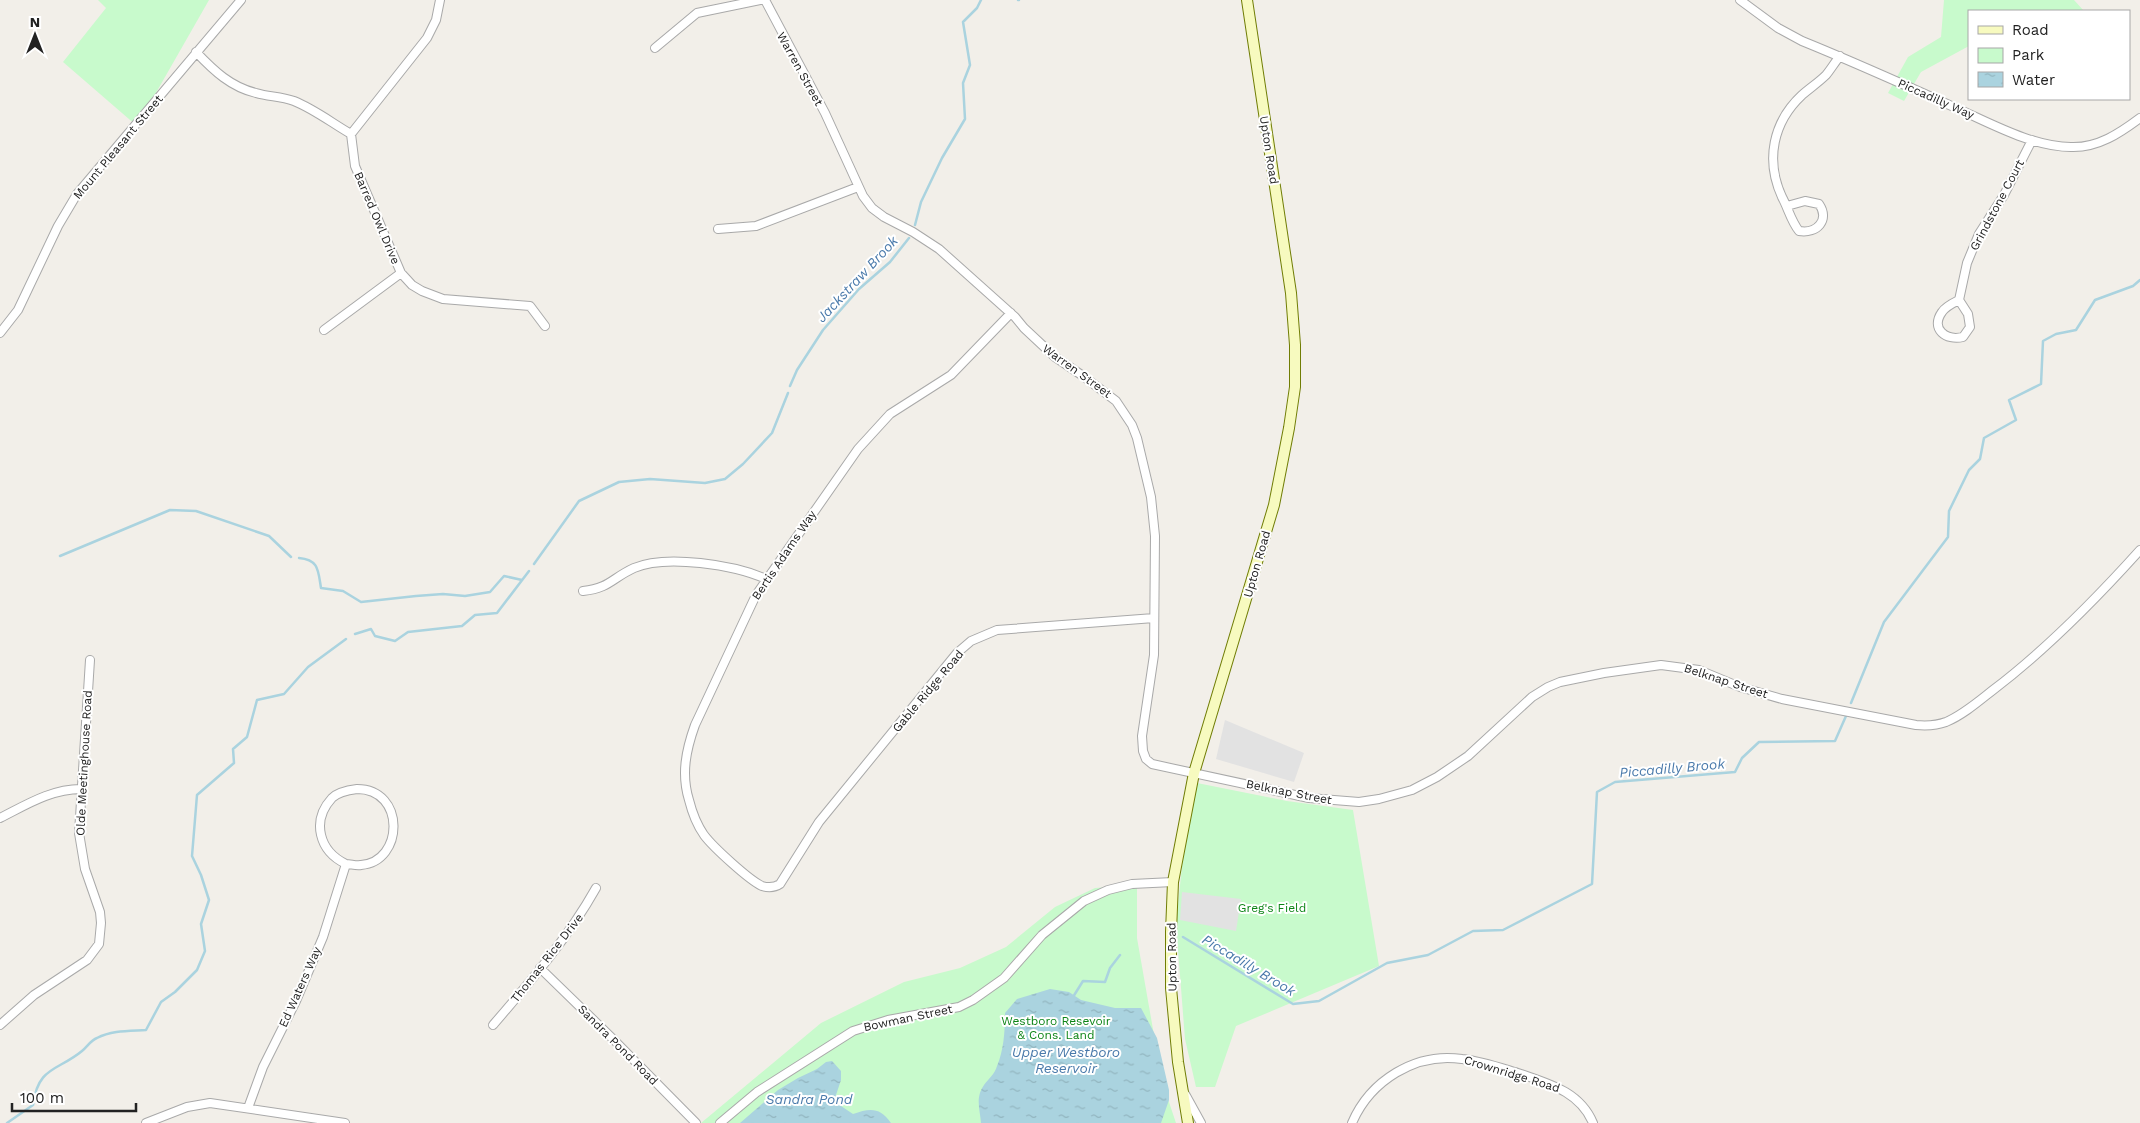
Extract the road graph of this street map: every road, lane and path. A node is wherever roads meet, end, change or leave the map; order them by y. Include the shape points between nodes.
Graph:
1 (241, 0) edge
2 (440, 0) edge
3 (760, 0) edge
4 (765, 0) edge
5 (1247, 0) edge
6 (1740, 0) edge
7 (655, 48) dead end
8 (196, 52) junction
9 (1840, 56) junction
10 (2140, 118) edge
11 (351, 134) junction
12 (2032, 140) junction
13 (858, 187) junction
14 (1787, 206) junction
15 (718, 229) dead end
16 (401, 273) junction
17 (1959, 300) junction
18 (1011, 313) junction
19 (545, 326) dead end
20 (324, 330) dead end
21 (0, 333) edge
22 (2140, 550) edge
23 (766, 579) junction
24 (582, 591) dead end
25 (1154, 618) junction
26 (90, 660) dead end
27 (1194, 773) junction
28 (81, 789) junction
29 (0, 818) edge
30 (346, 864) junction
31 (1173, 882) junction
32 (772, 887) joint
33 (596, 888) dead end
34 (540, 968) junction
35 (0, 1024) edge
36 (493, 1025) dead end
37 (1182, 1089) junction
38 (248, 1108) junction
39 (146, 1123) edge
40 (345, 1123) edge
41 (696, 1123) edge
42 (720, 1123) edge
43 (1188, 1123) edge
44 (1201, 1123) edge
45 (1352, 1123) edge
46 (1593, 1123) edge

1 - 8 street, Mount Pleasant Street
2 - 11 street via 436,20 427,38
3 - 7 street via 697,13
4 - 13 street, Warren Street via 825,113
5 - 27 main road, Upton Road via 1291,293 1295,387 1274,505
6 - 9 street, Piccadilly Way via 1778,28
8 - 11 street via 217,74 240,87 297,102
8 - 21 street, Mount Pleasant Street via 77,194 18,310
9 - 12 street, Piccadilly Way
9 - 14 street via 1826,75 1789,110 1775,137 1775,180
10 - 12 street, Piccadilly Way via 2124,130 2088,146 2051,146
11 - 16 street, Barred Owl Drive via 354,166
12 - 17 street, Grindstone Court via 2004,195 1979,234 1967,263
13 - 15 street via 766,223
13 - 18 street, Warren Street via 872,208 939,249
14 - 14 street via 1805,201 1819,204 1824,215 1822,224 1808,232 1799,231
16 - 19 street, Barred Owl Drive via 412,285 436,297 530,306
16 - 20 street
17 - 17 street via 1968,314 1970,327 1963,337 1946,337 1939,327 1939,320 1948,306
18 - 23 street, Bertis Adams Way via 951,375 890,414 858,449
18 - 25 street, Warren Street via 1055,357 1116,401 1132,425 1154,515
22 - 27 street, Belknap Street via 2092,602 2018,671 1961,713 1937,724 1916,725 1782,699 1740,687 1699,670 1661,665 1604,673 1548,687 1532,697 1468,756 1426,784 1397,796 1359,802 1309,798
23 - 24 street via 748,571 714,565 656,562 634,568 604,586
23 - 32 street, Bertis Adams Way via 694,725 688,745 685,779 693,812 705,836 748,877 762,886
25 - 27 street, Warren Street via 1154,655 1142,736 1143,751 1152,764
25 - 32 street, Gable Ridge Road via 997,630 971,641 957,653 819,822 780,884
26 - 28 street, Olde Meetinghouse Road
27 - 31 main road, Upton Road
28 - 29 street via 53,793
28 - 35 street, Olde Meetinghouse Road via 80,843 100,912 99,944 87,960 20,1005
30 - 30 street via 361,866 373,861 393,838 390,807 374,793 359,789 343,792 335,796 322,812 320,832 323,844 334,857
30 - 38 street, Ed Waters Way via 323,937 296,1001 262,1067
31 - 37 main road, Upton Road via 1170,932 1172,988
31 - 42 street, Bowman Street via 1132,884 1084,901 1042,935 1004,978 973,1000 959,1007 888,1020 853,1031 764,1088
33 - 34 street, Thomas Rice Drive via 582,913
34 - 36 street, Thomas Rice Drive
34 - 41 street, Sandra Pond Road
37 - 43 main road, Upton Road
37 - 44 street
38 - 39 street via 199,1104
38 - 40 street
45 - 46 street, Crownridge Road via 1363,1102 1390,1076 1423,1061 1460,1058 1566,1091 1580,1103

